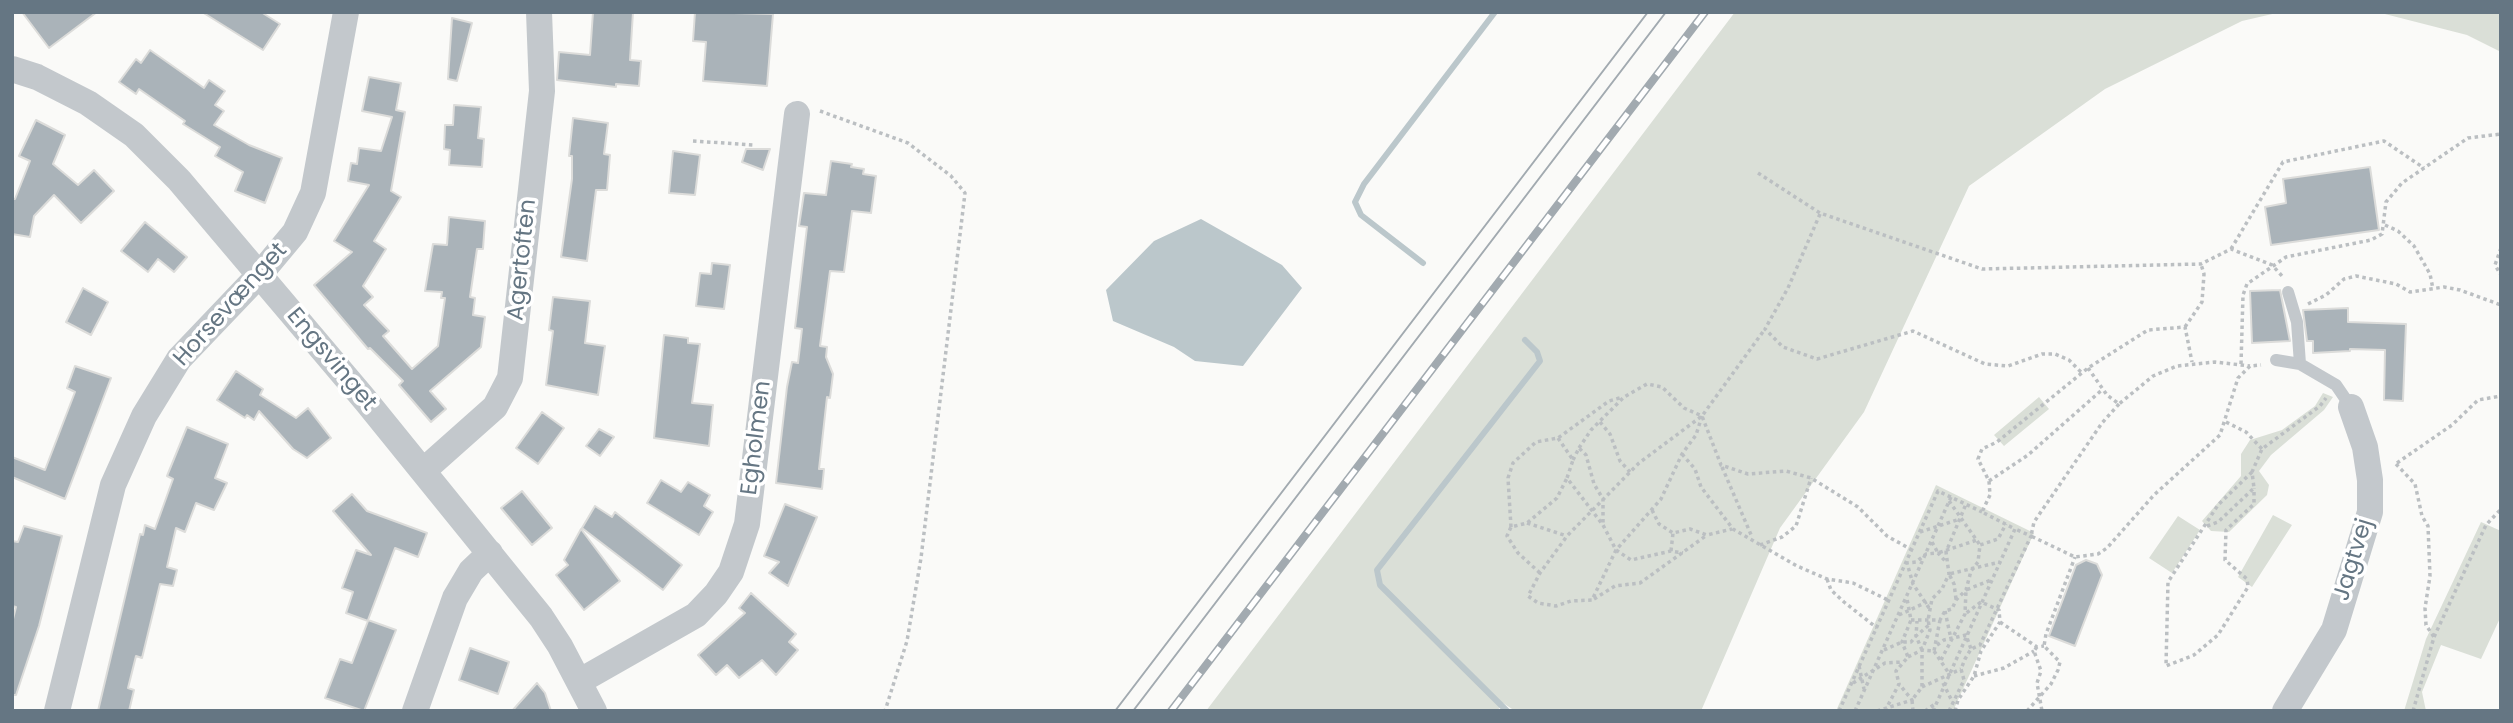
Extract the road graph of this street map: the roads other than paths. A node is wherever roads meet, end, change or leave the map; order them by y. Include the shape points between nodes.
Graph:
1 (346, 12) edge
2 (539, 12) edge
3 (12, 69) edge
4 (797, 114) road end
5 (260, 274) junction
6 (2288, 292) road end
7 (2276, 360) road end
8 (2300, 363) junction
9 (2351, 407) joint
10 (423, 471) junction
11 (489, 553) junction
12 (580, 681) junction
13 (57, 711) edge
14 (415, 711) edge
15 (594, 711) edge
16 (2285, 711) edge

1 - 5 street, Horsevænget via 313,193 295,232
2 - 10 street, Agertoften via 542,90 510,378 495,407
3 - 5 street, Engsvinget via 83,100 134,135
4 - 12 street, Egholmen via 747,524 731,572 696,615
5 - 10 street, Engsvinget
5 - 13 street, Horsevænget via 179,359 144,416 113,485
6 - 8 lane
7 - 8 lane, Jagtvej
8 - 9 lane, Jagtvej via 2336,384
9 - 16 street, Jagtvej via 2365,447 2370,512 2334,630
10 - 11 street, Engsvinget
11 - 12 street, Engsvinget via 541,617
11 - 14 street via 471,570 455,598
12 - 15 street, Engsvinget

